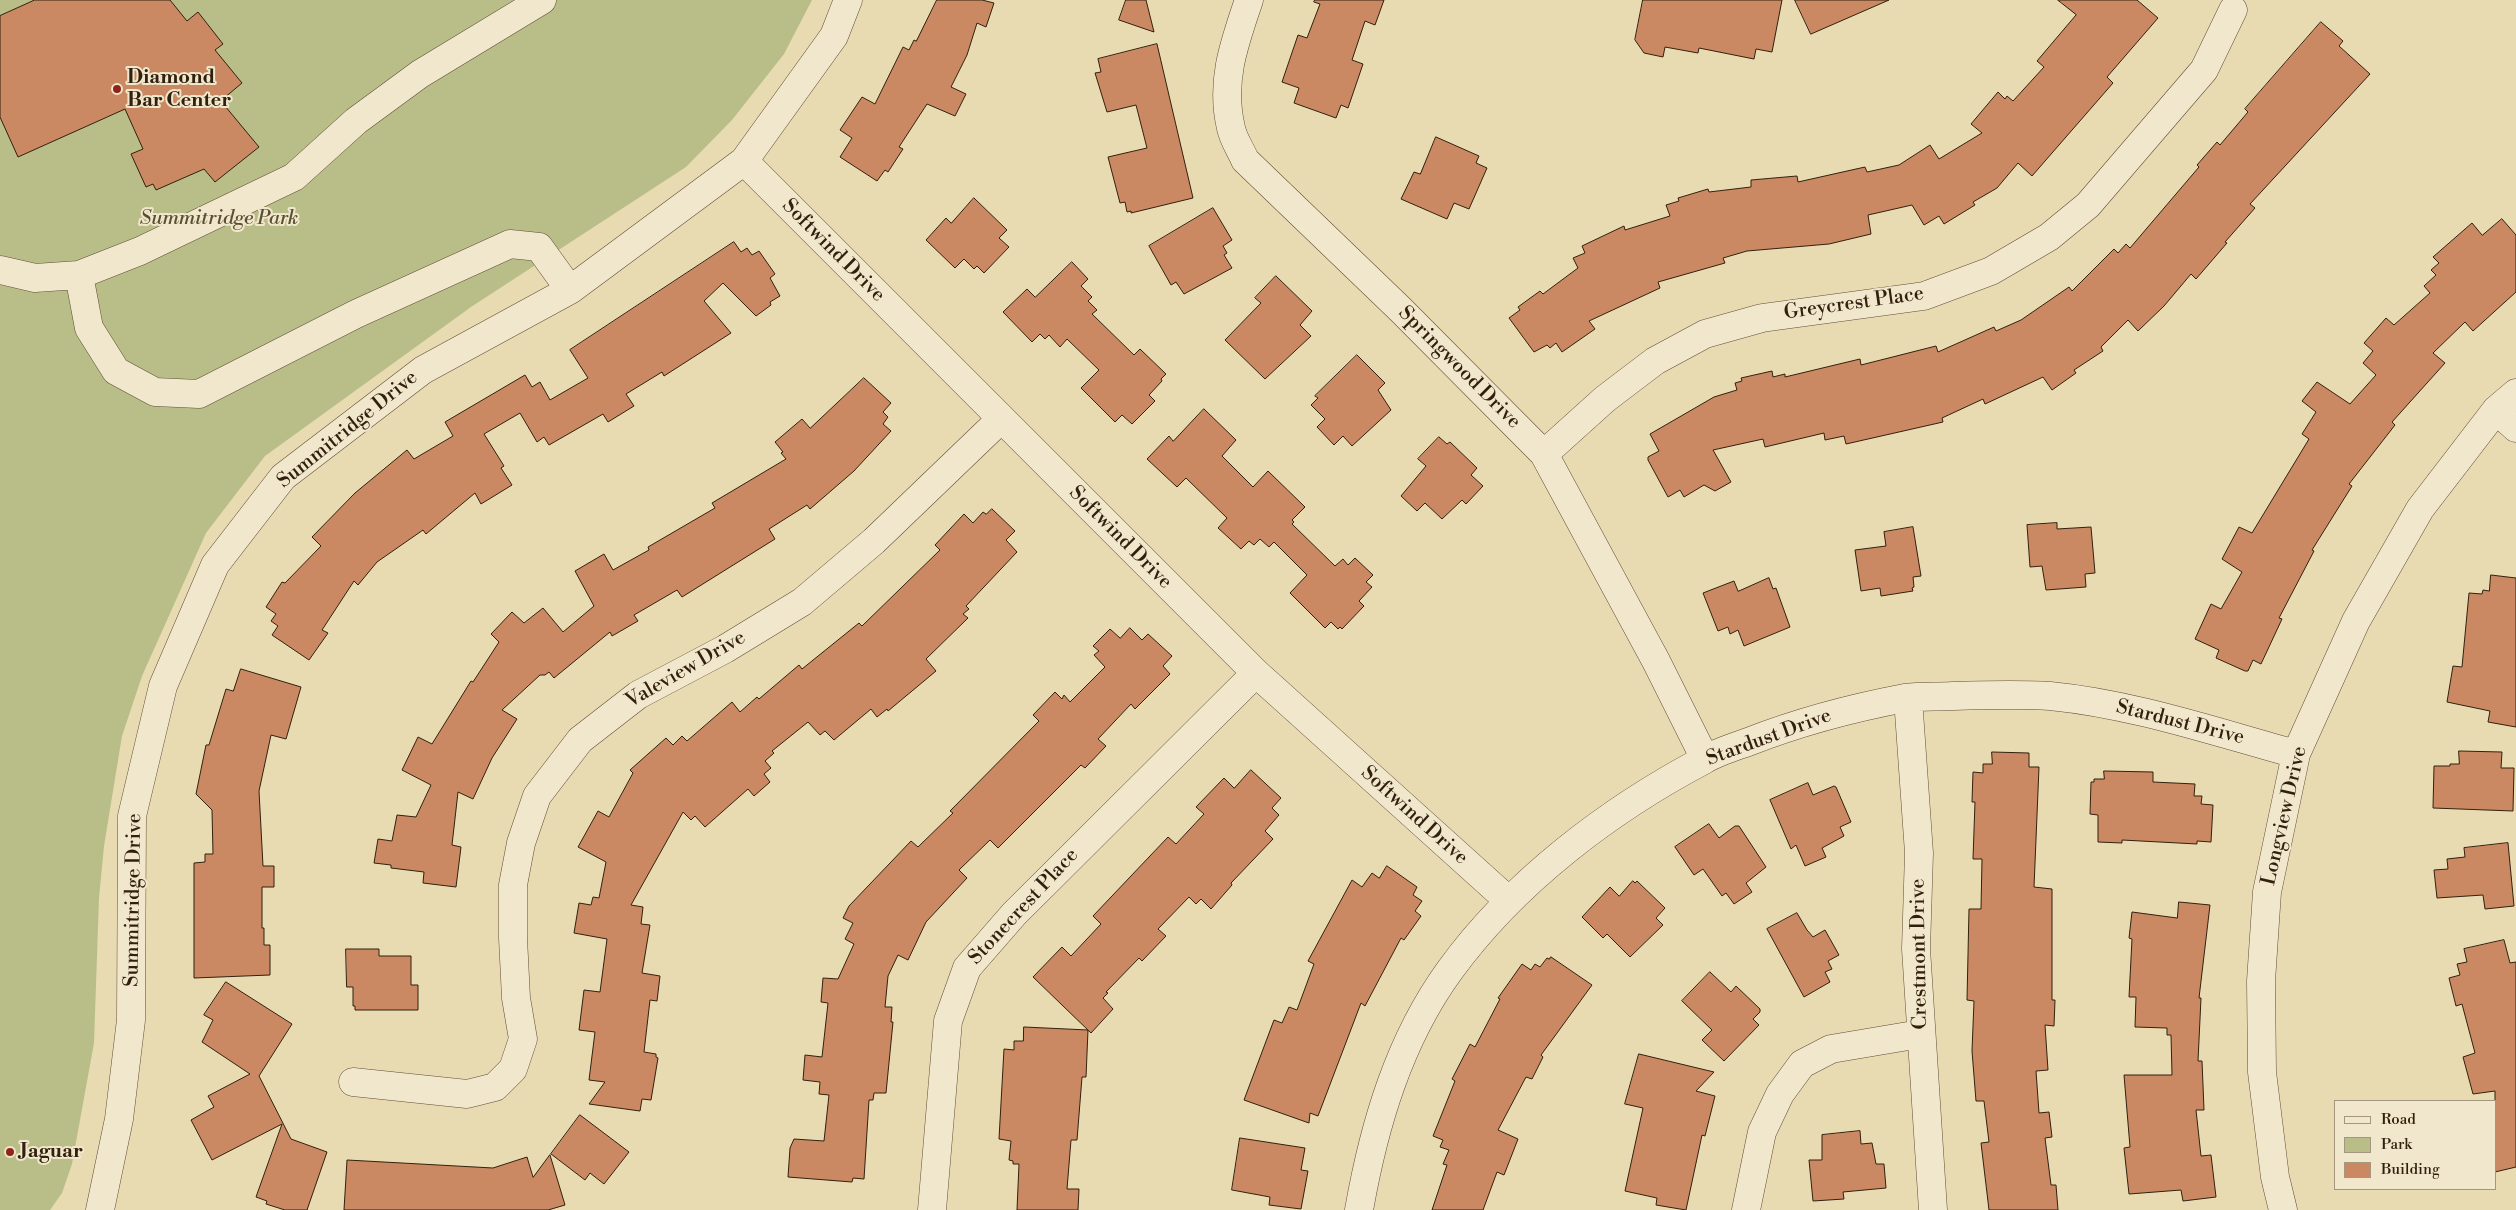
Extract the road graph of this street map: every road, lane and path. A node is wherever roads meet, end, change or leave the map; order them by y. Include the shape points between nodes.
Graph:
1 (542, 0) edge
2 (848, 0) edge
3 (1249, 0) edge
4 (2233, 10) dead end
5 (744, 161) junction
6 (0, 270) edge
7 (79, 275) junction
8 (570, 290) junction
9 (2506, 401) edge
10 (1001, 419) junction
11 (2516, 428) edge
12 (1544, 454) junction
13 (1256, 673) junction
14 (1908, 698) junction
15 (2296, 754) junction
16 (1705, 759) junction
17 (1508, 901) junction
18 (1920, 1034) junction
19 (353, 1082) dead end
20 (100, 1210) edge
21 (932, 1210) edge
22 (1359, 1210) edge
23 (1746, 1210) edge
24 (1933, 1210) edge
25 (2283, 1210) edge

1 - 7 street via 420,74 356,121 294,176 140,251
2 - 5 street, Summitridge Drive via 834,36
3 - 12 street, Springwood Drive via 1230,55 1227,95 1231,130 1245,160
4 - 12 street, Greycrest Place via 2204,70 2088,205 2049,237 1991,271 1924,296 1762,318 1705,334 1655,361 1605,399
5 - 8 street, Summitridge Drive
5 - 10 street, Softwind Drive
6 - 7 street via 35,278
7 - 8 street via 89,328 116,372 155,392 199,394 356,314 510,244 539,247
8 - 20 street, Summitridge Drive via 423,370 283,477 215,565 163,686 132,816 131,1020 119,1119
9 - 11 street
9 - 15 street, Longview Drive via 2420,508 2356,621
10 - 13 street, Softwind Drive
10 - 19 street, Valeview Drive via 874,541 802,602 725,649 638,694 580,740 537,796 521,843 513,886 516,998 523,1039 513,1069 495,1087 467,1094
12 - 16 street, Springwood Drive
13 - 17 street, Softwind Drive
13 - 21 street, Stonecrest Place via 1014,914 967,968 948,1021
14 - 15 street, Stardust Drive via 2049,696 2119,707
14 - 16 street, Stardust Drive via 1774,732
14 - 18 street, Crestmont Drive via 1919,852 1916,949
15 - 25 street, Longview Drive via 2267,892 2261,981 2262,1072 2275,1177
16 - 17 street, Stardust Drive via 1591,828
17 - 22 street, Stardust Drive via 1450,970 1412,1034 1385,1098 1368,1160
18 - 23 street via 1831,1049 1802,1064 1780,1094 1762,1132
18 - 24 street, Crestmont Drive

